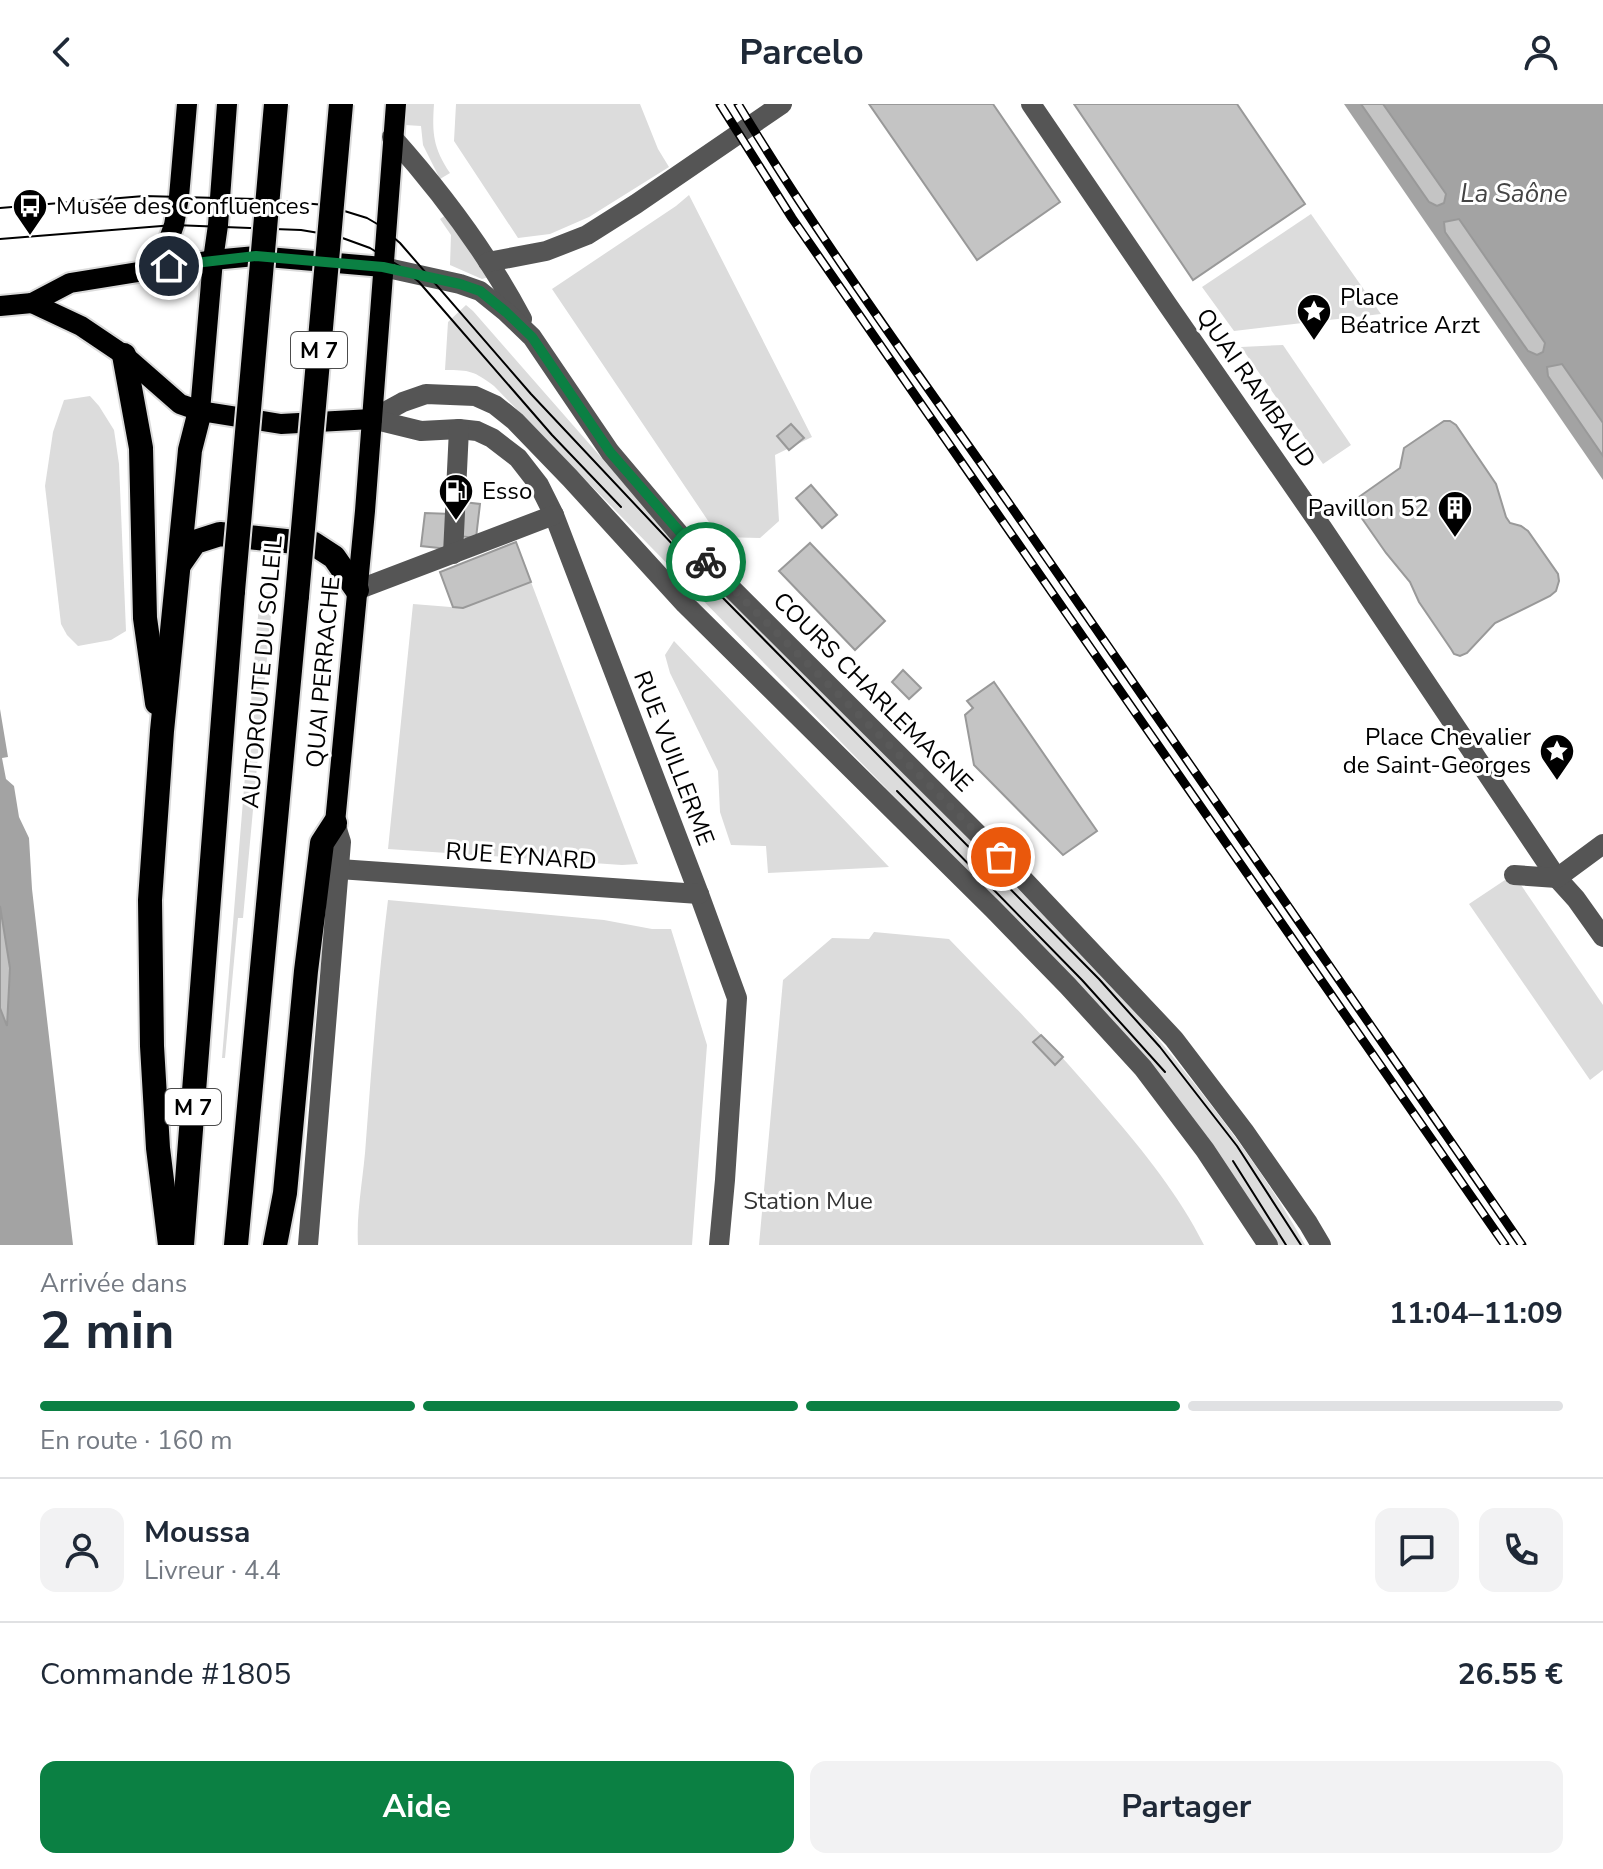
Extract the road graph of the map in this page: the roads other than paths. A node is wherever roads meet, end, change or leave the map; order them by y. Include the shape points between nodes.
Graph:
1 (187, 104) edge
2 (227, 104) edge
3 (276, 104) edge
4 (341, 104) edge
5 (396, 104) edge
6 (782, 104) edge
7 (1031, 104) edge
8 (392, 137) junction
9 (213, 260) junction
10 (488, 262) junction
11 (383, 267) junction
12 (153, 269) junction
13 (32, 303) junction
14 (0, 306) edge
15 (532, 337) junction
16 (124, 355) junction
17 (200, 411) junction
18 (372, 419) junction
19 (459, 429) junction
20 (554, 515) junction
21 (453, 554) junction
22 (179, 565) junction
23 (357, 590) junction
24 (162, 731) junction
25 (335, 823) junction
26 (1603, 844) edge
27 (339, 869) junction
28 (1514, 875) dead end
29 (1557, 878) junction
30 (699, 894) junction
31 (1603, 937) edge
32 (170, 1245) edge
33 (182, 1245) edge
34 (236, 1245) edge
35 (275, 1245) edge
36 (308, 1245) edge
37 (719, 1245) edge
38 (1268, 1245) edge
39 (1321, 1245) edge

1 - 12 main road via 174,225
2 - 9 main road
3 - 33 highway, AUTOROUTE DU SOLEIL / M 7, bridge
4 - 34 highway, AUTOROUTE DU SOLEIL / M 7, bridge
5 - 8 main road, QUAI PERRACHE
6 - 10 street via 587,235 546,251
7 - 29 street, QUAI RAMBAUD
8 - 10 street via 440,191
8 - 11 main road, QUAI PERRACHE
9 - 11 main road via 256,256
9 - 12 main road
9 - 17 main road
10 - 15 street
11 - 15 street, COURS CHARLEMAGNE via 480,291
11 - 18 main road, QUAI PERRACHE
12 - 13 main road via 70,283
13 - 14 main road
13 - 16 main road via 81,326
15 - 39 street, COURS CHARLEMAGNE via 610,452 692,549 1023,879 1174,1039
16 - 17 main road via 180,404
16 - 24 highway via 141,448 145,618
17 - 18 main road via 281,424
17 - 22 highway via 190,450
18 - 19 street, RUE VUILLERME via 421,431
18 - 23 main road, QUAI PERRACHE
18 - 38 street via 426,394 475,396 515,421 685,604 1079,997 1188,1127
19 - 20 street, RUE VUILLERME via 484,434 518,458
19 - 21 street
20 - 21 street
20 - 30 street, RUE VUILLERME
21 - 23 street
22 - 23 highway via 195,542 220,534 314,544 334,557
22 - 24 highway
23 - 25 main road, QUAI PERRACHE
24 - 32 highway via 150,929 158,1148
25 - 27 street, QUAI PERRACHE via 341,842
25 - 35 highway via 322,843
26 - 29 street
27 - 30 street, RUE EYNARD
27 - 36 street, QUAI PERRACHE
28 - 29 street
29 - 31 street, QUAI RAMBAUD
30 - 37 street, RUE VUILLERME via 737,998

